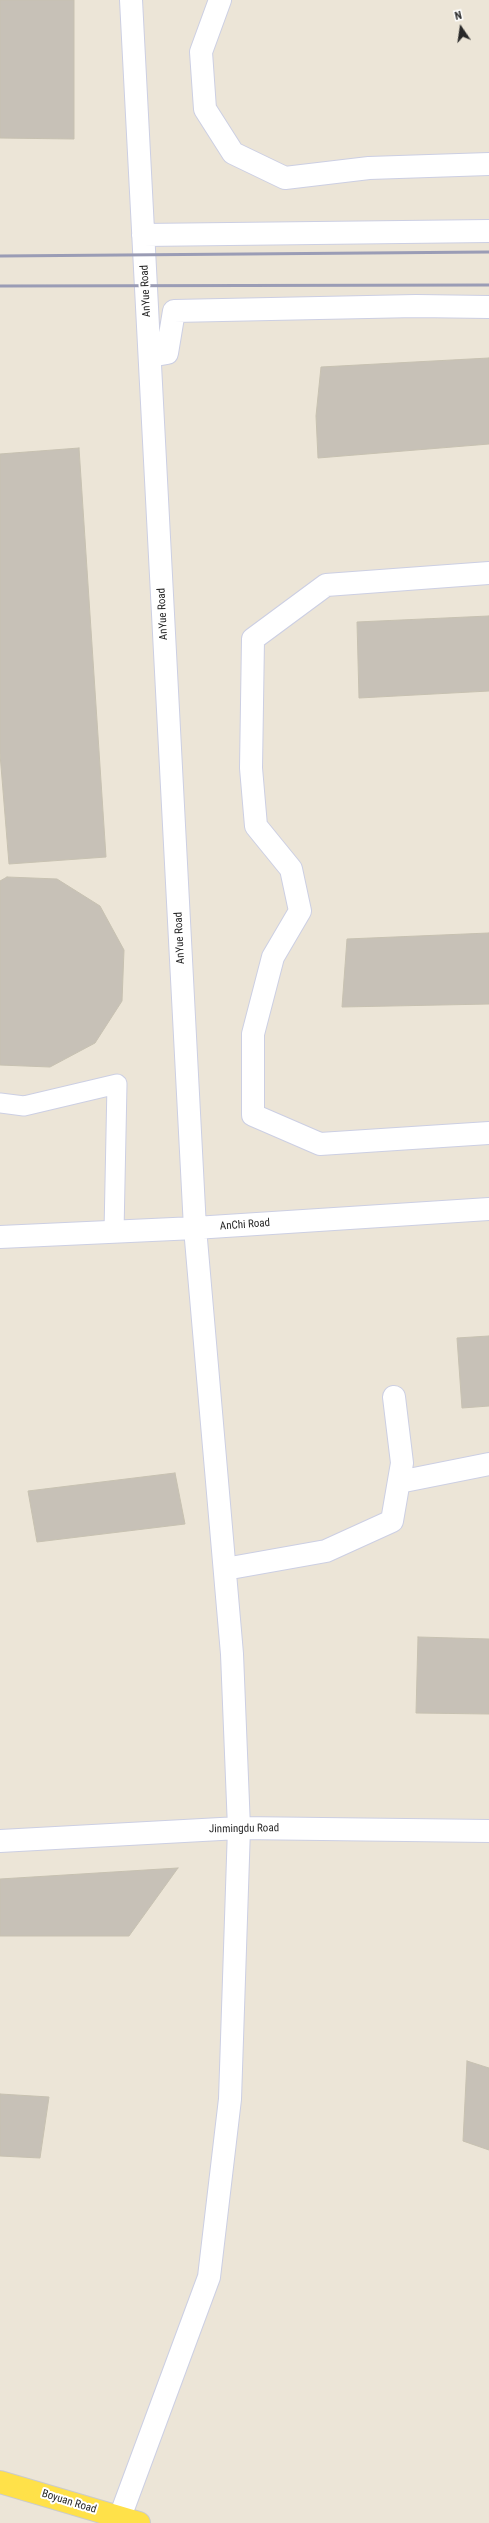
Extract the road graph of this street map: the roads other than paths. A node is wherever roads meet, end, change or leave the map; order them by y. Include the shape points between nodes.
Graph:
1 (131, 0) edge
2 (220, 0) edge
3 (489, 164) edge
4 (489, 231) edge
5 (143, 235) junction
6 (489, 307) edge
7 (150, 356) junction
8 (489, 573) edge
9 (0, 1103) edge
10 (489, 1133) edge
11 (489, 1209) edge
12 (195, 1228) junction
13 (114, 1232) junction
14 (0, 1237) edge
15 (394, 1397) dead end
16 (489, 1464) edge
17 (399, 1482) junction
18 (225, 1569) junction
19 (239, 1828) junction
20 (489, 1831) edge
21 (0, 1841) edge
22 (0, 2482) edge
23 (129, 2520) edge

1 - 5 street, AnYue Road
2 - 3 street via 201,52 202,66 206,109 232,153 285,178 369,168
4 - 5 street
5 - 7 street, AnYue Road
6 - 7 street via 174,311 167,353
7 - 12 street, AnYue Road
8 - 10 street via 326,585 253,639 251,768 256,826 290,869 300,910 273,957 253,1034 253,1115 320,1144
9 - 13 lane via 24,1106 117,1084
11 - 12 street, AnChi Road
12 - 13 street, AnChi Road
12 - 18 street, AnYue Road
13 - 14 street, AnChi Road
15 - 17 street via 402,1463
16 - 17 street
17 - 18 street via 392,1521 326,1552
18 - 19 street, AnYue Road via 232,1654
19 - 20 street, Jinmingdu Road
19 - 21 street, Jinmingdu Road
19 - 23 street, AnYue Road via 230,2099 209,2277
22 - 23 main road, Boyuan Road

